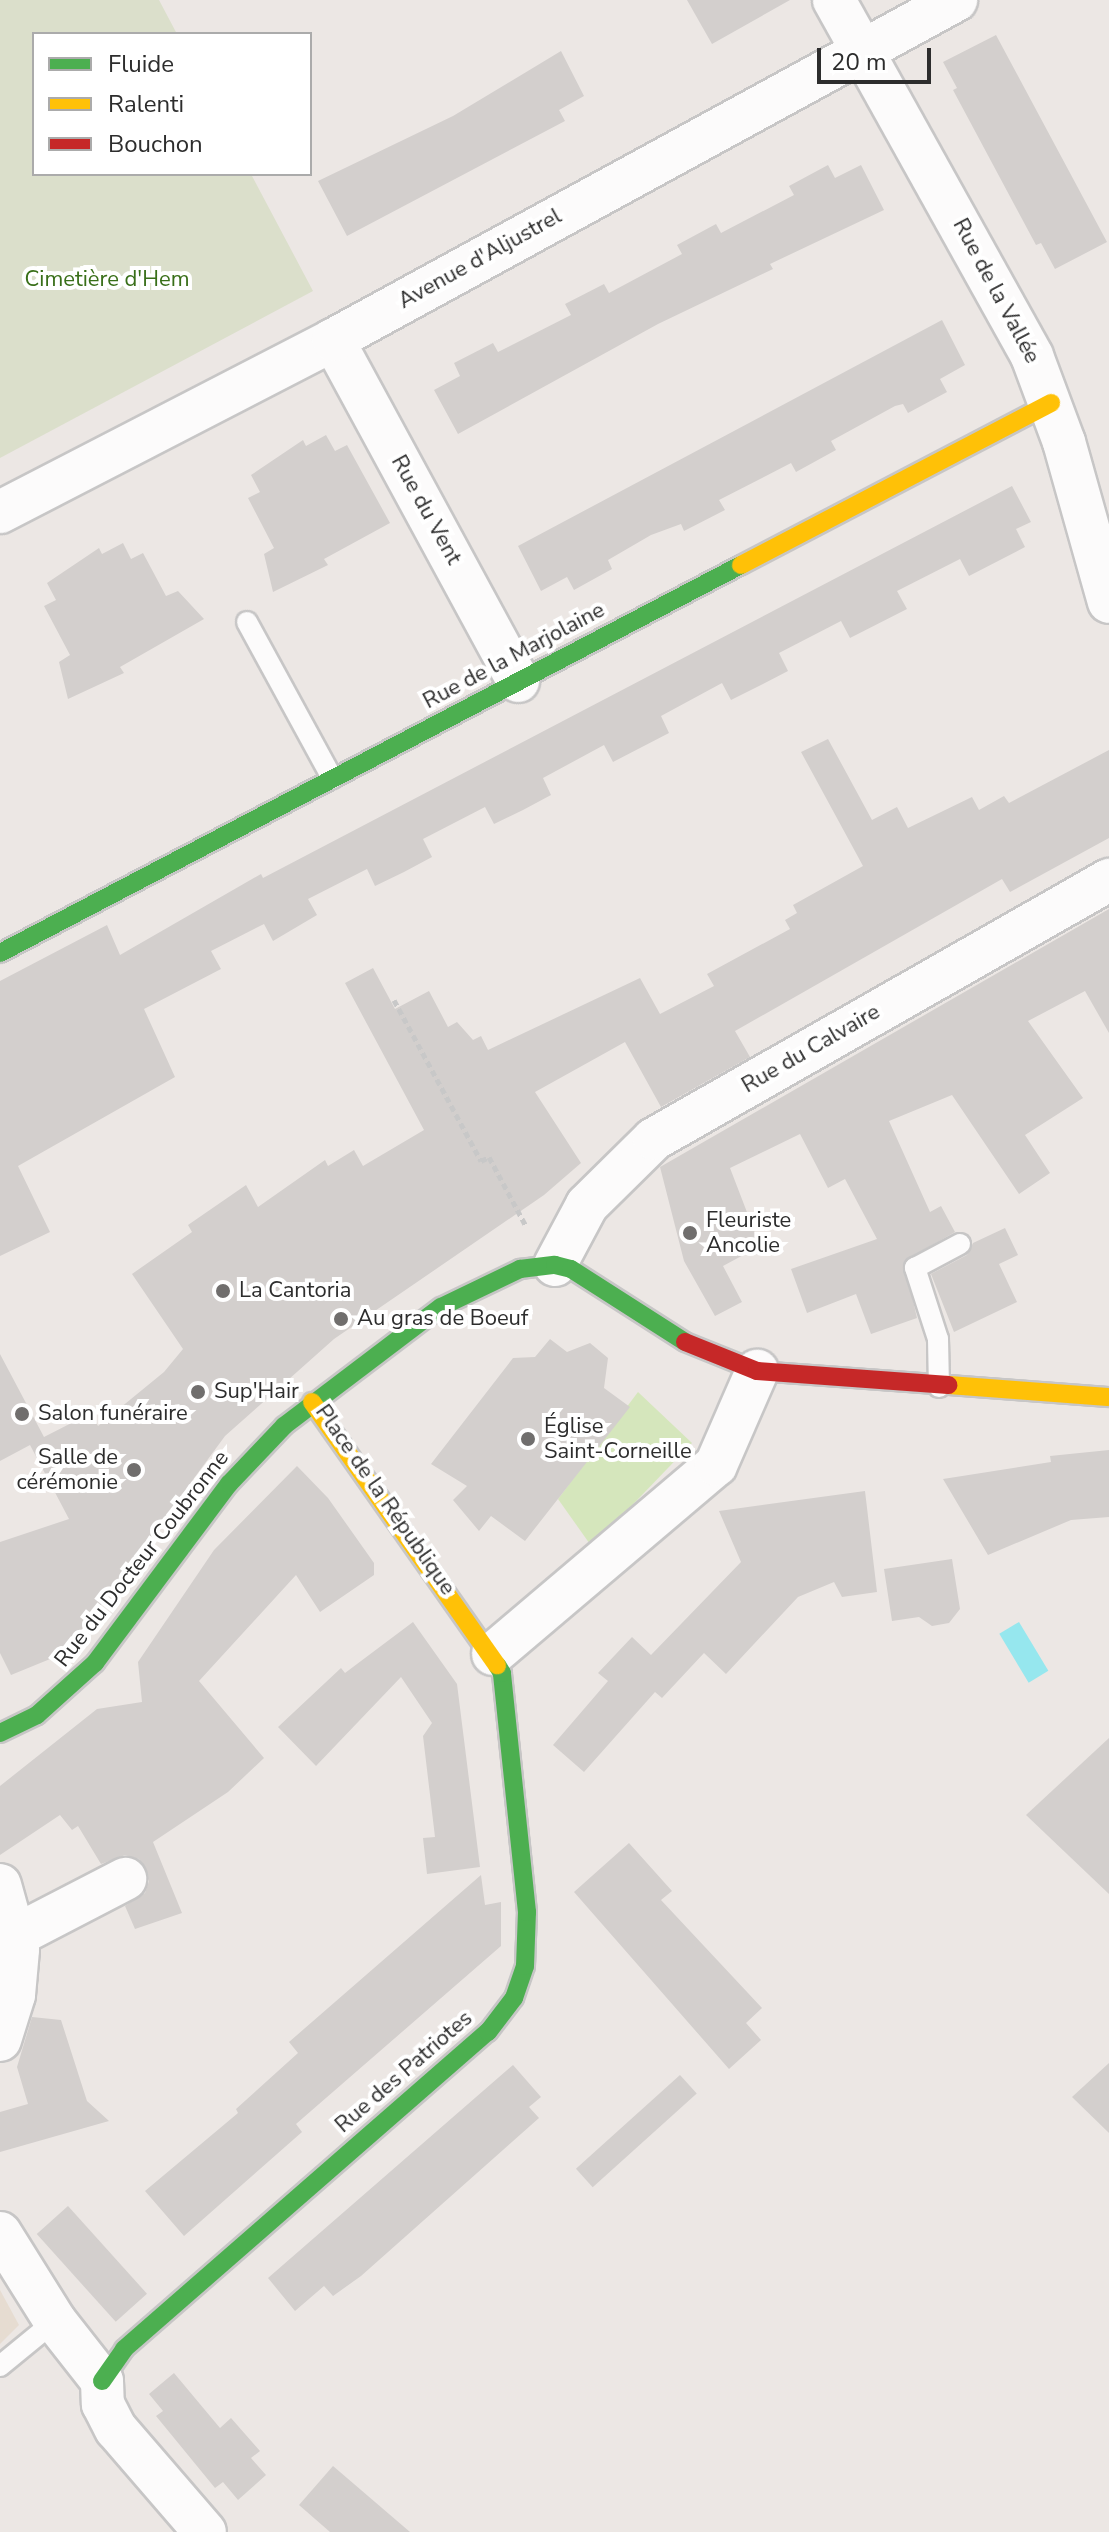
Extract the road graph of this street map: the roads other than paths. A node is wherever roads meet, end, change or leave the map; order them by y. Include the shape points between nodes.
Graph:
1 (834, 0) edge
2 (956, 0) edge
3 (862, 51) junction
4 (333, 340) junction
5 (1051, 403) junction
6 (0, 512) edge
7 (1109, 602) edge
8 (247, 622) dead end
9 (518, 681) junction
10 (332, 778) junction
11 (1109, 880) edge
12 (0, 953) edge
13 (960, 1244) dead end
14 (543, 1266) junction
15 (757, 1371) junction
16 (939, 1387) junction
17 (1109, 1397) edge
18 (312, 1402) junction
19 (493, 1654) junction
20 (0, 1733) edge
21 (125, 1879) dead end
22 (0, 1885) edge
23 (17, 1935) junction
24 (0, 2040) edge
25 (0, 2233) edge
26 (55, 2321) junction
27 (0, 2366) edge
28 (102, 2381) junction
29 (205, 2532) edge

1 - 3 street, Rue de la Vallée
2 - 3 street, Avenue d'Aljustrel
3 - 4 street, Avenue d'Aljustrel
3 - 5 street, Rue de la Vallée via 996,285
4 - 6 street, Avenue d'Aljustrel
4 - 9 street, Rue du Vent
5 - 7 street, Rue de la Vallée
5 - 9 street, Rue de la Marjolaine
8 - 10 lane
9 - 10 street, Rue de la Marjolaine
10 - 12 street, Rue de la Marjolaine
11 - 14 street, Rue du Calvaire via 654,1139 587,1205
13 - 16 lane via 915,1268 938,1339
14 - 15 street via 583,1275 691,1346
14 - 18 street, Place de la République via 441,1307
15 - 16 street
15 - 19 street via 716,1465
16 - 17 street
18 - 19 street, Place de la République
18 - 20 street, Rue du Docteur Coubronne via 229,1484 95,1663 37,1715
19 - 28 street, Rue des Patriotes via 508,1699 527,1912 525,1966 514,1998 488,2032 124,2349
21 - 23 street
22 - 23 street
23 - 24 street via 14,1995
25 - 26 street
26 - 27 lane
26 - 28 street
28 - 29 street via 103,2404 116,2429

